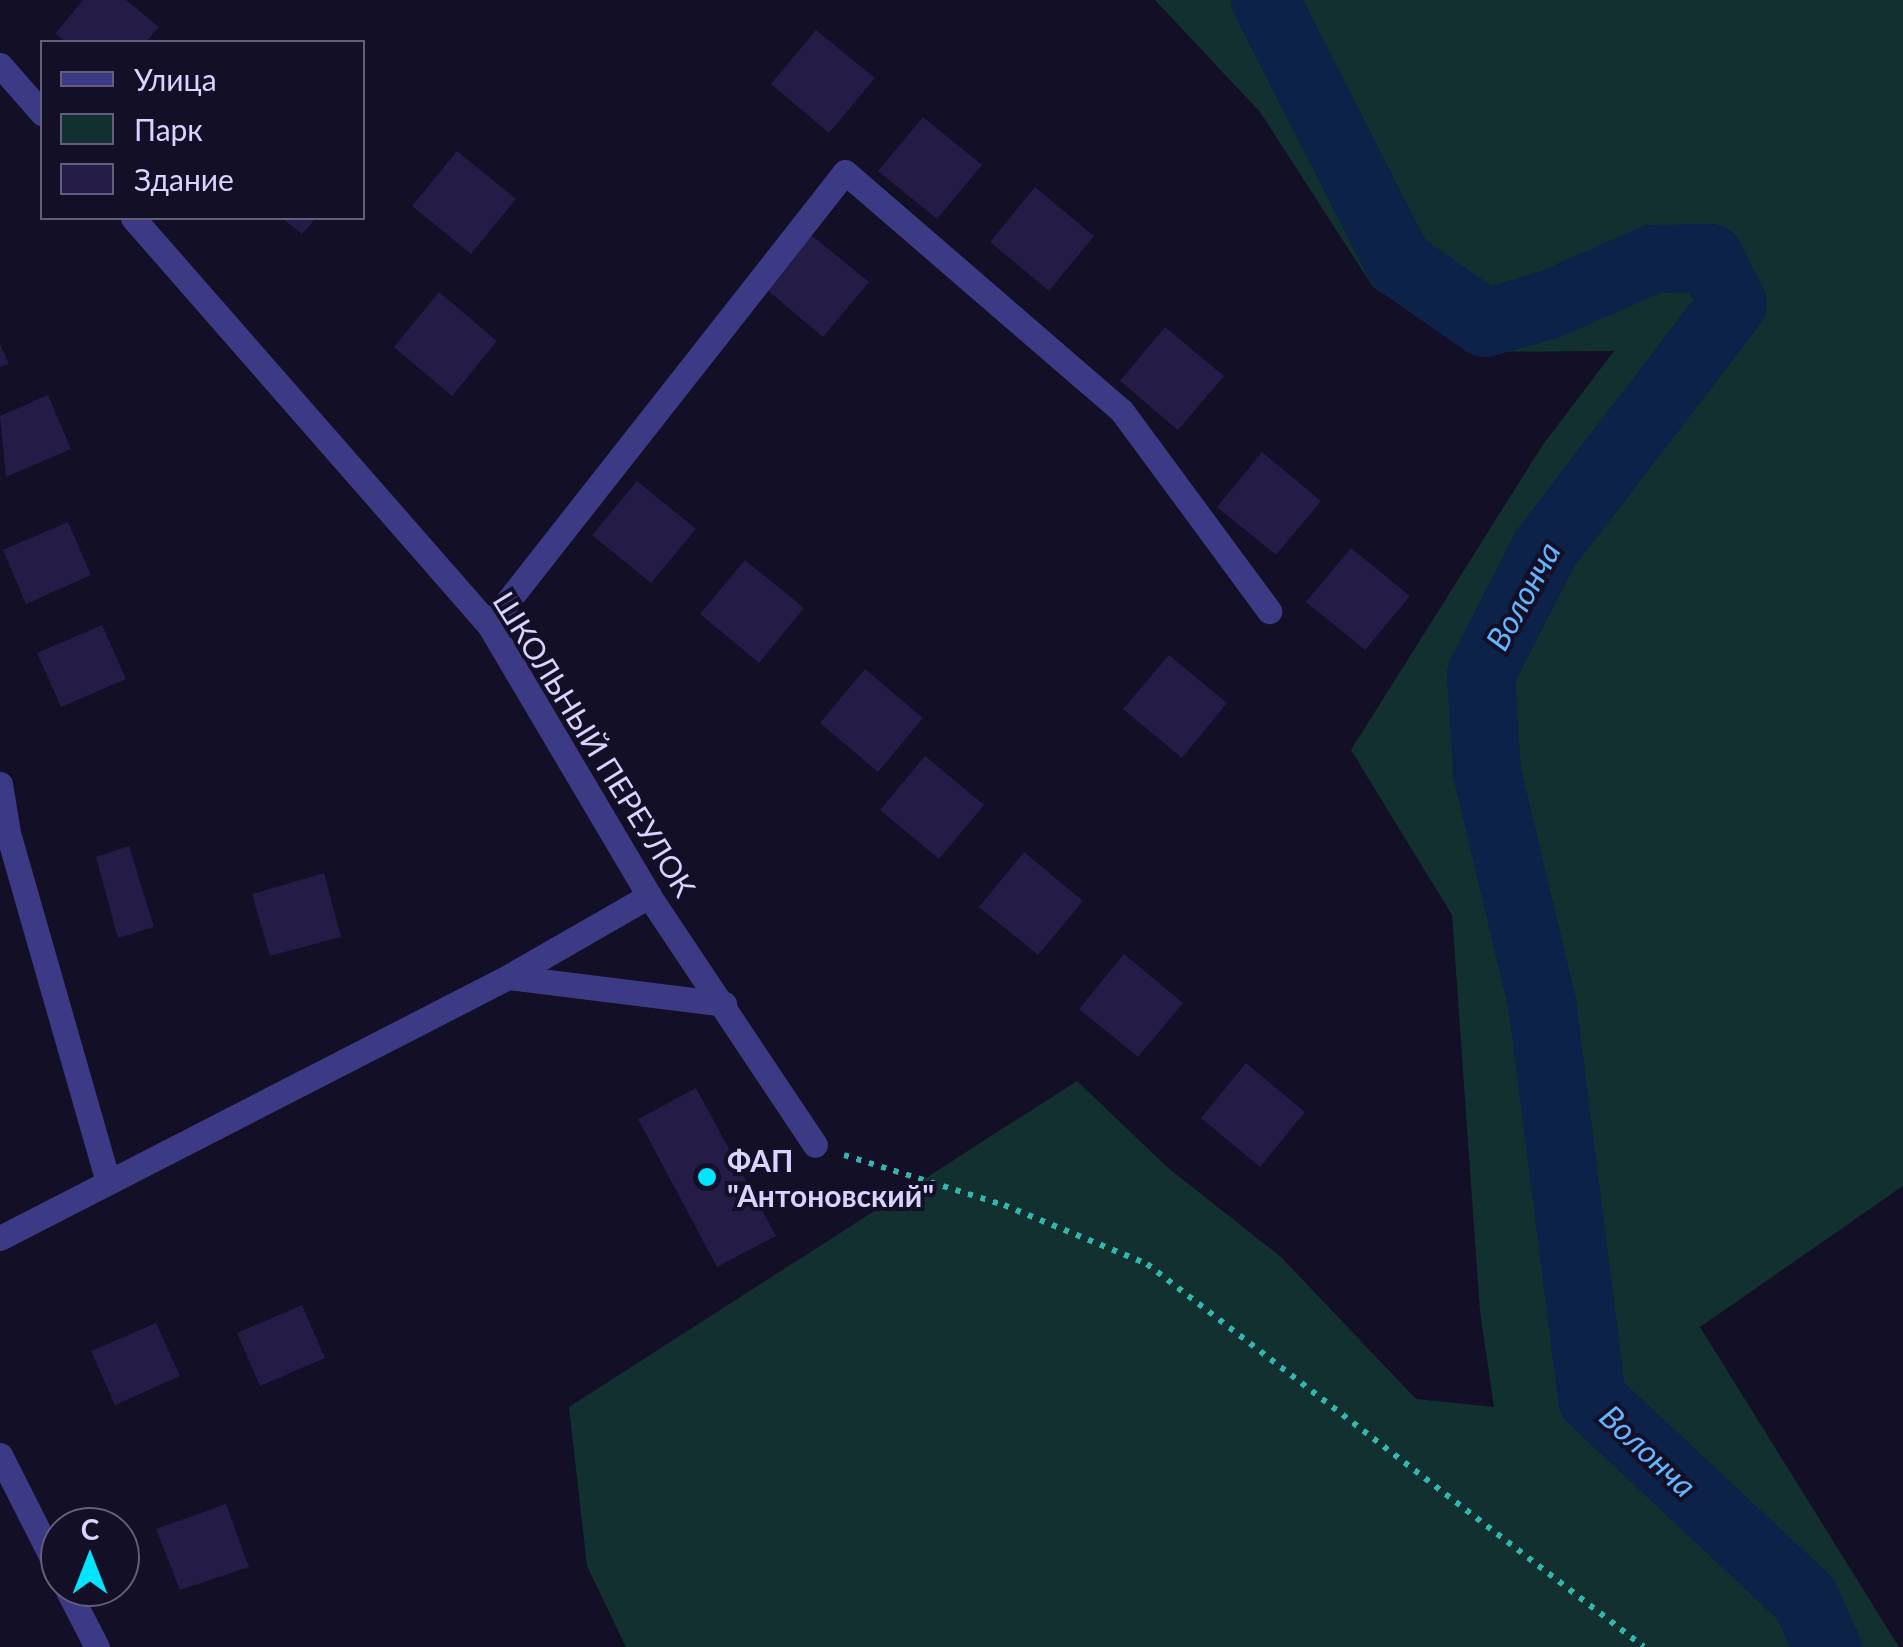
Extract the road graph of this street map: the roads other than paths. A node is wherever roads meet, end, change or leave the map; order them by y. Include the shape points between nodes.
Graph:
1 (0, 64) edge
2 (40, 111) edge
3 (136, 220) edge
4 (1269, 611) dead end
5 (489, 625) junction
6 (0, 784) edge
7 (650, 896) junction
8 (508, 977) junction
9 (724, 1004) junction
10 (814, 1145) road end
11 (108, 1181) junction
12 (0, 1238) edge
13 (0, 1456) edge
14 (40, 1535) edge
15 (76, 1607) edge
16 (97, 1647) edge

1 - 2 street
3 - 5 street, ШКОЛЬНЫЙ ПЕРЕУЛОК
4 - 5 street via 1121,410 845,172
5 - 7 street, ШКОЛЬНЫЙ ПЕРЕУЛОК
6 - 11 street via 8,834
7 - 8 street
7 - 9 street, ШКОЛЬНЫЙ ПЕРЕУЛОК
8 - 9 street
8 - 11 street
9 - 10 street, ШКОЛЬНЫЙ ПЕРЕУЛОК
11 - 12 street
13 - 14 street
15 - 16 street

